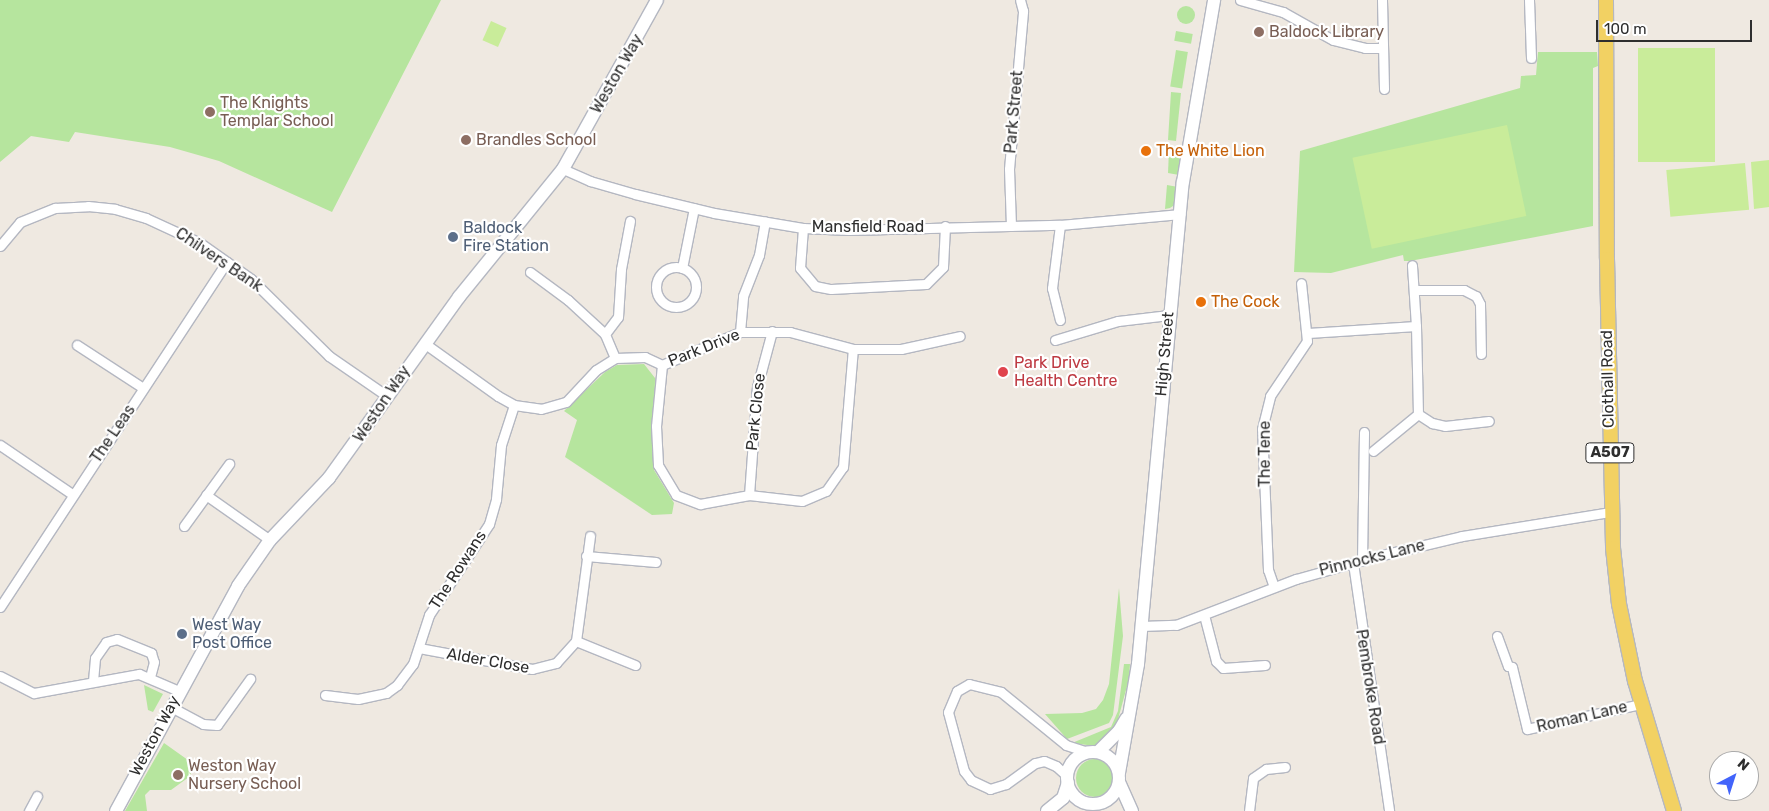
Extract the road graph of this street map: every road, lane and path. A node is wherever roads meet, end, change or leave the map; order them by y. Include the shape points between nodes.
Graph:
1 (657, 0) edge
2 (1020, 0) edge
3 (1214, 0) edge
4 (1240, 0) edge
5 (1382, 0) edge
6 (1529, 0) edge
7 (1606, 0) edge
8 (1383, 48) junction
9 (1531, 58) dead end
10 (1384, 89) dead end
11 (563, 169) junction
12 (694, 208) junction
13 (1180, 214) junction
14 (630, 221) dead end
15 (765, 222) junction
16 (1060, 225) junction
17 (945, 226) junction
18 (1011, 226) junction
19 (803, 228) junction
20 (0, 246) edge
21 (227, 262) junction
22 (1412, 265) dead end
23 (682, 268) junction
24 (530, 272) dead end
25 (1300, 283) dead end
26 (1415, 290) junction
27 (1169, 315) junction
28 (1060, 320) dead end
29 (1416, 326) junction
30 (772, 331) junction
31 (740, 332) junction
32 (1308, 333) junction
33 (605, 334) junction
34 (960, 336) dead end
35 (1055, 340) dead end
36 (424, 343) junction
37 (77, 345) dead end
38 (854, 349) junction
39 (1480, 354) dead end
40 (615, 358) junction
41 (662, 365) junction
42 (143, 388) junction
43 (387, 396) junction
44 (514, 405) junction
45 (1418, 414) junction
46 (1489, 420) dead end
47 (1364, 432) dead end
48 (0, 445) edge
49 (1373, 451) dead end
50 (228, 464) dead end
51 (72, 494) junction
52 (748, 495) junction
53 (206, 496) junction
54 (1610, 512) junction
55 (184, 526) dead end
56 (590, 536) dead end
57 (270, 540) junction
58 (586, 556) junction
59 (656, 562) dead end
60 (1358, 562) junction
61 (1274, 587) junction
62 (0, 607) edge
63 (1204, 615) junction
64 (1141, 626) junction
65 (1497, 636) dead end
66 (576, 642) junction
67 (419, 648) junction
68 (635, 665) dead end
69 (1265, 665) dead end
70 (0, 676) edge
71 (150, 677) junction
72 (250, 679) dead end
73 (93, 681) junction
74 (179, 691) junction
75 (325, 695) dead end
76 (1641, 704) junction
77 (171, 707) junction
78 (1131, 710) junction
79 (1093, 752) junction
80 (1285, 767) dead end
81 (1119, 777) junction
82 (1068, 780) junction
83 (37, 796) dead end
84 (1099, 804) junction
85 (1080, 807) edge
86 (29, 811) edge
87 (116, 811) edge
88 (1047, 811) edge
89 (1112, 811) edge
90 (1132, 811) edge
91 (1249, 811) edge
92 (1389, 811) edge
93 (1674, 811) edge

1 - 11 street, Weston Way
2 - 18 street, Park Street via 1024,11 1009,162
3 - 13 street, High Street via 1189,139
4 - 8 street via 1283,12 1333,40 1365,48
5 - 8 street
6 - 9 street
7 - 54 main road, Clothall Road / A507
8 - 10 street
11 - 12 street, Mansfield Road via 590,181
11 - 36 street, Weston Way
12 - 15 street, Mansfield Road
12 - 23 street
13 - 16 street, Mansfield Road
13 - 27 street, High Street
14 - 33 street via 621,269 618,317
15 - 19 street, Mansfield Road
15 - 31 street via 759,255 743,296
16 - 18 street, Mansfield Road
16 - 28 street via 1052,288
17 - 18 street, Mansfield Road
17 - 19 street, Mansfield Road via 849,230
17 - 19 street via 943,267 926,284 831,289 815,286 800,268
20 - 21 street, Chilvers Bank via 28,217 72,205 88,206 115,209 174,229
21 - 42 street, The Leas
21 - 43 street, Chilvers Bank via 269,295 329,356
22 - 26 street
23 - 23 street via 693,276 696,292 689,303 671,307 660,298 657,282 665,270
24 - 33 street via 568,300
25 - 32 street
26 - 29 street
26 - 39 street via 1464,290 1476,296 1480,304
27 - 35 street via 1118,321
27 - 64 street, High Street
29 - 32 street
29 - 45 street
30 - 31 street, Park Drive
30 - 38 street, Park Drive via 790,332
30 - 52 street, Park Close via 755,399
31 - 41 street, Park Drive
32 - 61 street, The Tene via 1301,353 1270,396 1262,429 1268,570
33 - 40 street
34 - 38 street, Park Drive via 901,348
36 - 43 street, Weston Way
36 - 44 street
37 - 42 street
38 - 52 street via 845,456 843,467 832,485 820,496 802,500
40 - 41 street, Park Drive via 644,357
40 - 44 street via 596,370 560,405 541,409
41 - 52 street via 656,426 658,465 670,488 682,500 700,504
42 - 51 street, The Leas
43 - 57 street, Weston Way via 329,478
44 - 67 street, The Rowans via 502,445 496,498 488,524 429,615
45 - 46 street via 1432,423 1445,426
45 - 49 street
47 - 60 street, Pembroke Road
48 - 51 street
50 - 53 street
51 - 62 street, The Leas
53 - 55 street
53 - 57 street
54 - 60 street, Pinnocks Lane via 1462,536
54 - 76 main road, Clothall Road / A507 via 1619,604
56 - 58 street
57 - 74 street, Weston Way via 238,586
58 - 59 street
58 - 66 street
60 - 61 street, Pinnocks Lane
60 - 92 street, Pembroke Road
61 - 63 street, Pinnocks Lane
63 - 64 street, Pinnocks Lane via 1165,628
63 - 69 street via 1216,661 1223,668 1232,670
64 - 78 street, High Street
65 - 76 street, Roman Lane via 1508,666 1512,667 1527,729
66 - 67 street, Alder Close via 556,663 532,670
66 - 68 street
67 - 75 street, The Rowans via 405,677 386,693 358,699
70 - 73 street via 34,693
71 - 73 street via 124,674
71 - 73 street via 154,662 151,653 117,639 106,642 95,658
71 - 74 street
72 - 77 street via 217,725 203,724
74 - 77 street, Weston Way
76 - 93 main road, Clothall Road / A507
77 - 87 street, Weston Way
78 - 79 street, High Street via 1119,732
78 - 81 street, High Street
79 - 81 street via 1108,756
79 - 82 street via 1074,761
79 - 82 street via 1066,745 1001,692 969,684 957,691 948,712 964,771 971,780 990,789 1006,784 1035,763 1044,761
80 - 91 street via 1258,772 1253,778
81 - 84 street via 1112,796
81 - 90 street
82 - 85 street
82 - 88 street via 1063,798
83 - 86 street
84 - 85 street
84 - 89 street

